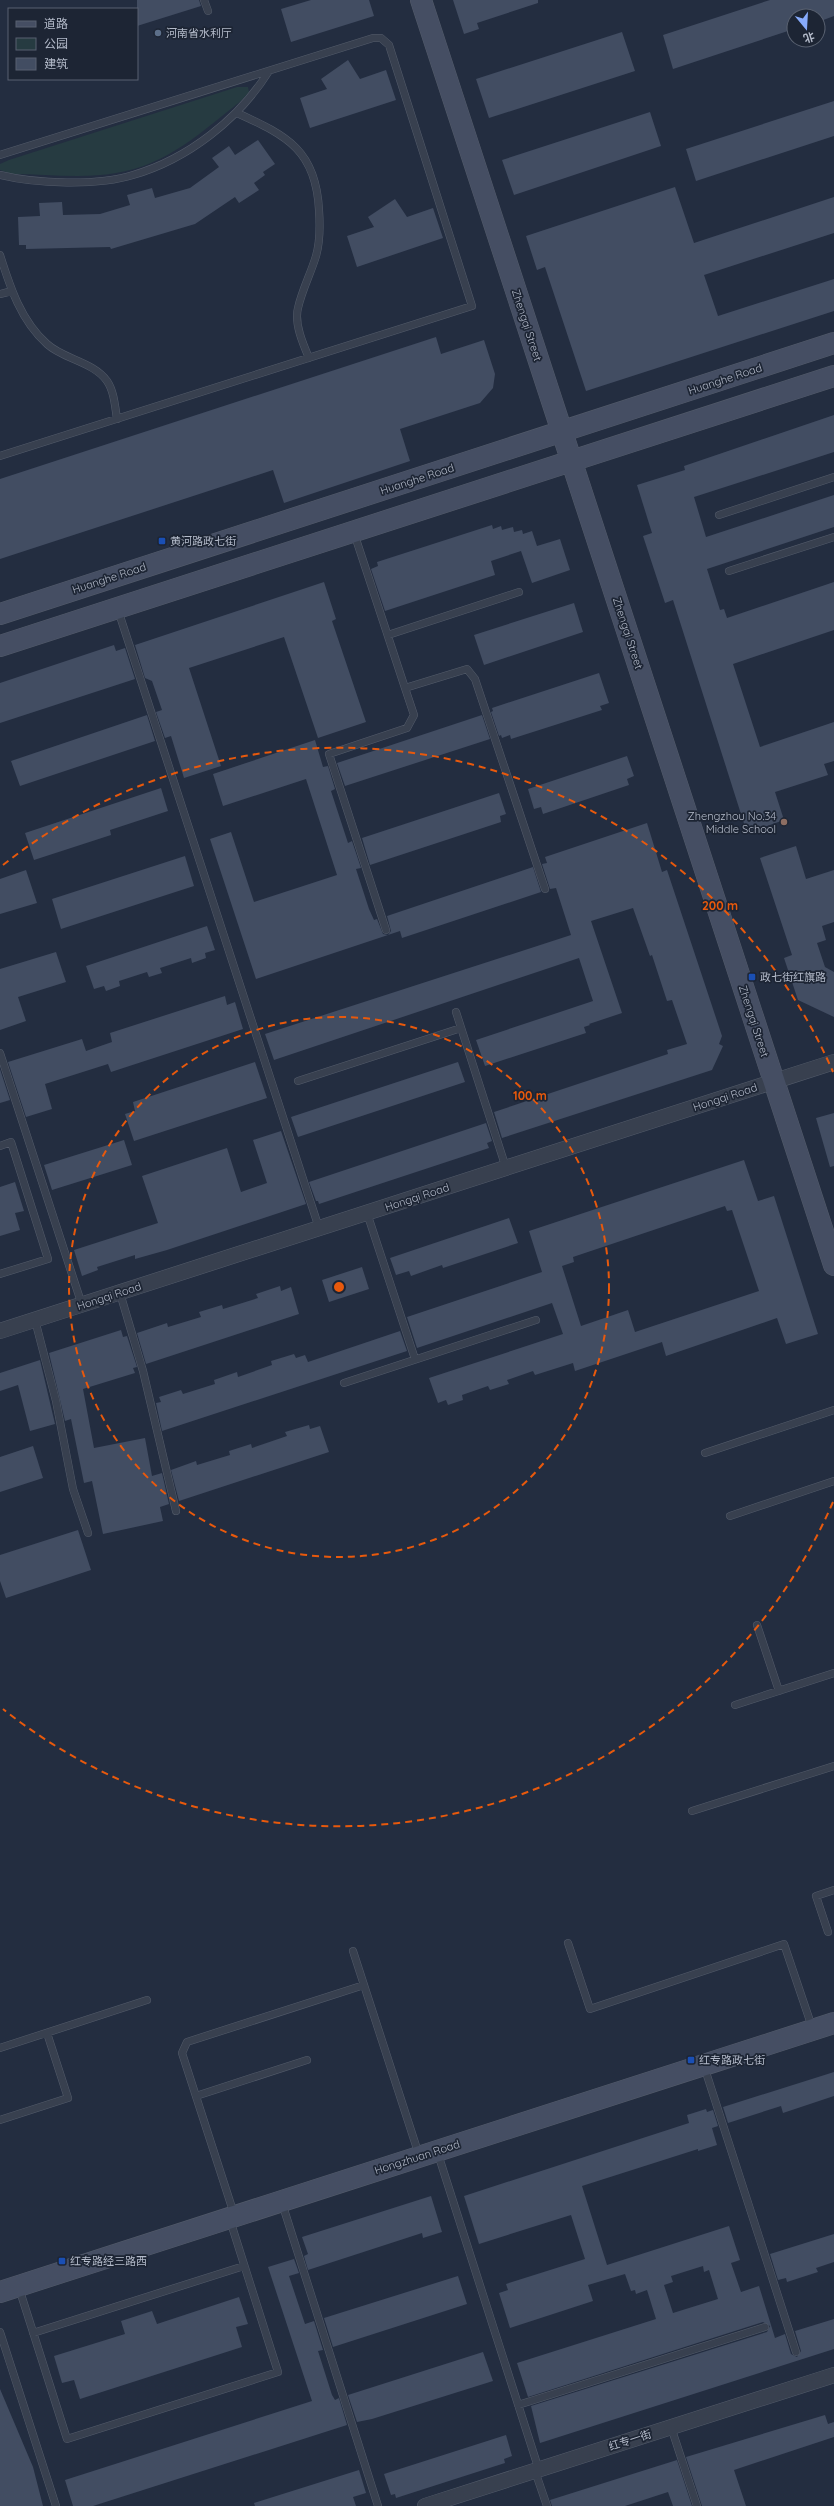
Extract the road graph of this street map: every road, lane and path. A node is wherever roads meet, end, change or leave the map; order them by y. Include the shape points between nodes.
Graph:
1 (204, 0) edge
2 (421, 0) edge
3 (208, 11) dead end
4 (269, 71) junction
5 (237, 113) junction
6 (0, 155) edge
7 (0, 175) edge
8 (0, 255) edge
9 (12, 291) junction
10 (0, 294) edge
11 (834, 343) edge
12 (309, 358) junction
13 (834, 376) edge
14 (117, 419) junction
15 (562, 432) junction
16 (0, 456) edge
17 (572, 461) junction
18 (834, 477) edge
19 (719, 515) dead end
20 (354, 532) junction
21 (834, 537) edge
22 (729, 571) dead end
23 (519, 592) dead end
24 (118, 608) junction
25 (0, 614) edge
26 (388, 635) junction
27 (0, 646) edge
28 (405, 688) junction
29 (545, 889) dead end
30 (386, 930) dead end
31 (456, 1012) dead end
32 (462, 1028) junction
33 (0, 1053) edge
34 (834, 1062) edge
35 (298, 1080) dead end
36 (774, 1082) junction
37 (0, 1146) edge
38 (506, 1168) junction
39 (367, 1213) junction
40 (319, 1228) junction
41 (834, 1265) edge
42 (0, 1274) edge
43 (120, 1293) junction
44 (82, 1305) junction
45 (34, 1320) junction
46 (536, 1320) dead end
47 (0, 1331) edge
48 (415, 1360) junction
49 (344, 1382) dead end
50 (834, 1410) edge
51 (705, 1453) dead end
52 (834, 1481) edge
53 (176, 1511) dead end
54 (730, 1516) dead end
55 (88, 1533) dead end
56 (757, 1625) dead end
57 (834, 1673) edge
58 (779, 1691) junction
59 (735, 1705) dead end
60 (834, 1766) edge
61 (692, 1812) dead end
62 (834, 1890) edge
63 (828, 1932) dead end
64 (568, 1943) dead end
65 (353, 1951) dead end
66 (364, 1985) junction
67 (147, 2000) dead end
68 (834, 2023) edge
69 (812, 2030) junction
70 (47, 2033) junction
71 (0, 2048) edge
72 (307, 2060) dead end
73 (704, 2065) junction
74 (196, 2096) junction
75 (0, 2120) edge
76 (428, 2154) junction
77 (282, 2201) junction
78 (232, 2217) junction
79 (244, 2266) junction
80 (9, 2289) edge
81 (765, 2326) dead end
82 (0, 2332) edge
83 (33, 2333) junction
84 (796, 2352) dead end
85 (834, 2375) edge
86 (518, 2405) junction
87 (671, 2427) junction
88 (537, 2470) junction
89 (56, 2506) edge
90 (378, 2506) edge
91 (425, 2506) edge
92 (547, 2506) edge
93 (697, 2506) edge

1 - 3 lane
2 - 15 street, Zhengqi Street
4 - 5 lane via 254,95
4 - 6 lane
4 - 12 lane via 373,38 381,38 389,45 472,306
5 - 7 lane via 211,134 173,158 133,175 64,182 15,179
5 - 12 lane via 267,127 301,153 310,165 318,189 320,220 317,254 297,309
8 - 9 lane
9 - 10 lane
9 - 14 lane via 27,320 47,344 106,380 114,398
11 - 15 street, Huanghe Road
12 - 14 lane
13 - 17 street
14 - 16 lane
15 - 17 street, Zhengqi Street
15 - 25 street, Huanghe Road
17 - 20 street
17 - 36 street, Zhengqi Street
18 - 19 lane
20 - 24 street
20 - 26 lane
21 - 22 lane
23 - 26 lane
24 - 27 street
24 - 40 lane
26 - 28 lane
28 - 29 lane via 455,672 467,669 470,671
28 - 30 lane via 414,716 407,728 329,754
31 - 32 lane
32 - 35 lane
32 - 38 lane
33 - 44 lane
34 - 36 street, Hongqi Road
36 - 38 street, Hongqi Road
36 - 41 street, Zhengqi Street
37 - 42 lane via 11,1142 48,1259
38 - 39 street, Hongqi Road
39 - 40 street, Hongqi Road
39 - 48 lane
40 - 43 street, Hongqi Road
43 - 44 street, Hongqi Road
43 - 53 lane via 143,1371
44 - 45 street, Hongqi Road
45 - 47 street, Hongqi Road
45 - 55 lane via 56,1401 73,1489
46 - 48 lane
48 - 49 lane
50 - 51 lane
52 - 54 lane
56 - 58 lane
57 - 58 lane
58 - 59 lane
60 - 61 lane
62 - 63 lane via 816,1896
64 - 69 lane via 590,2009 784,1944
65 - 66 lane
66 - 74 lane via 187,2042 182,2053
66 - 76 lane
67 - 70 lane
68 - 69 street, Hongzhuan Road
69 - 73 street, Hongzhuan Road
70 - 71 lane
70 - 75 lane via 68,2098
72 - 74 lane
73 - 76 street, Hongzhuan Road
73 - 84 lane
74 - 78 lane
76 - 77 street, Hongzhuan Road
76 - 86 lane
77 - 78 street, Hongzhuan Road
77 - 90 lane
78 - 79 lane
78 - 80 street, Hongzhuan Road
79 - 83 lane
79 - 83 lane via 278,2372 67,2440
80 - 83 lane
81 - 86 lane
82 - 89 lane
85 - 87 street, 红专一街
86 - 88 lane
87 - 88 street, 红专一街
87 - 93 lane
88 - 91 street, 红专一街
88 - 92 lane

